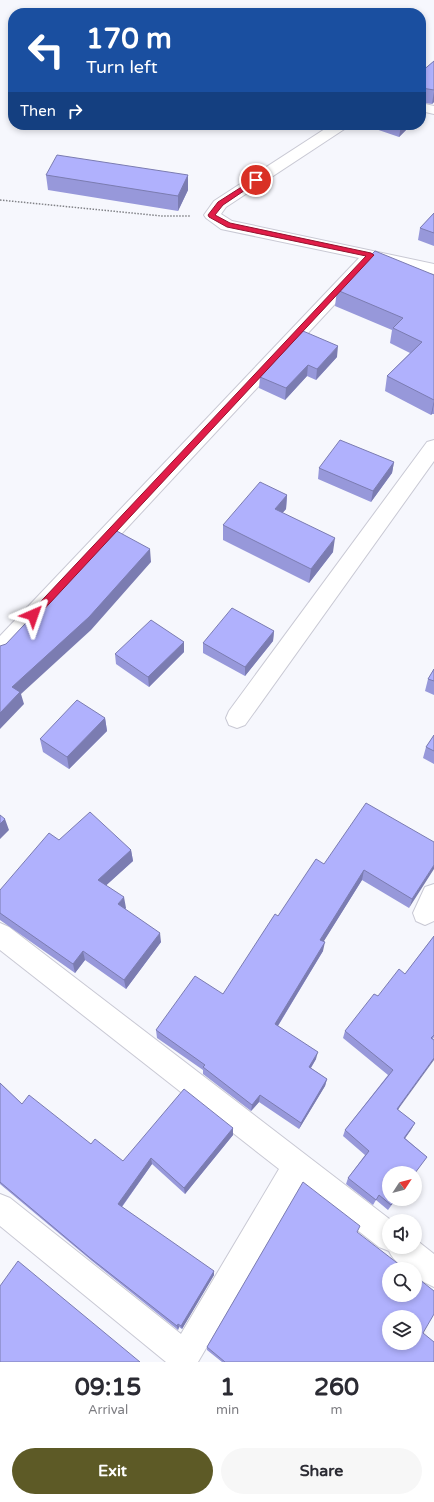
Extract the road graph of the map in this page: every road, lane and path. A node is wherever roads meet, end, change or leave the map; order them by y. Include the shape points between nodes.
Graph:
1 (333, 130) edge
2 (0, 200) edge
3 (212, 215) junction
4 (371, 255) junction
5 (434, 269) edge
6 (434, 447) edge
7 (0, 650) edge
8 (237, 718) dead end
9 (0, 935) edge
10 (297, 1165) junction
11 (0, 1208) edge
12 (382, 1232) edge
13 (411, 1254) edge
14 (434, 1272) edge
15 (182, 1359) edge

1 - 3 street via 220,204
2 - 3 path via 162,216
3 - 4 street via 227,225
4 - 5 street
4 - 7 street
6 - 8 street
9 - 10 street
10 - 12 street
10 - 15 street
11 - 15 street
13 - 14 street

